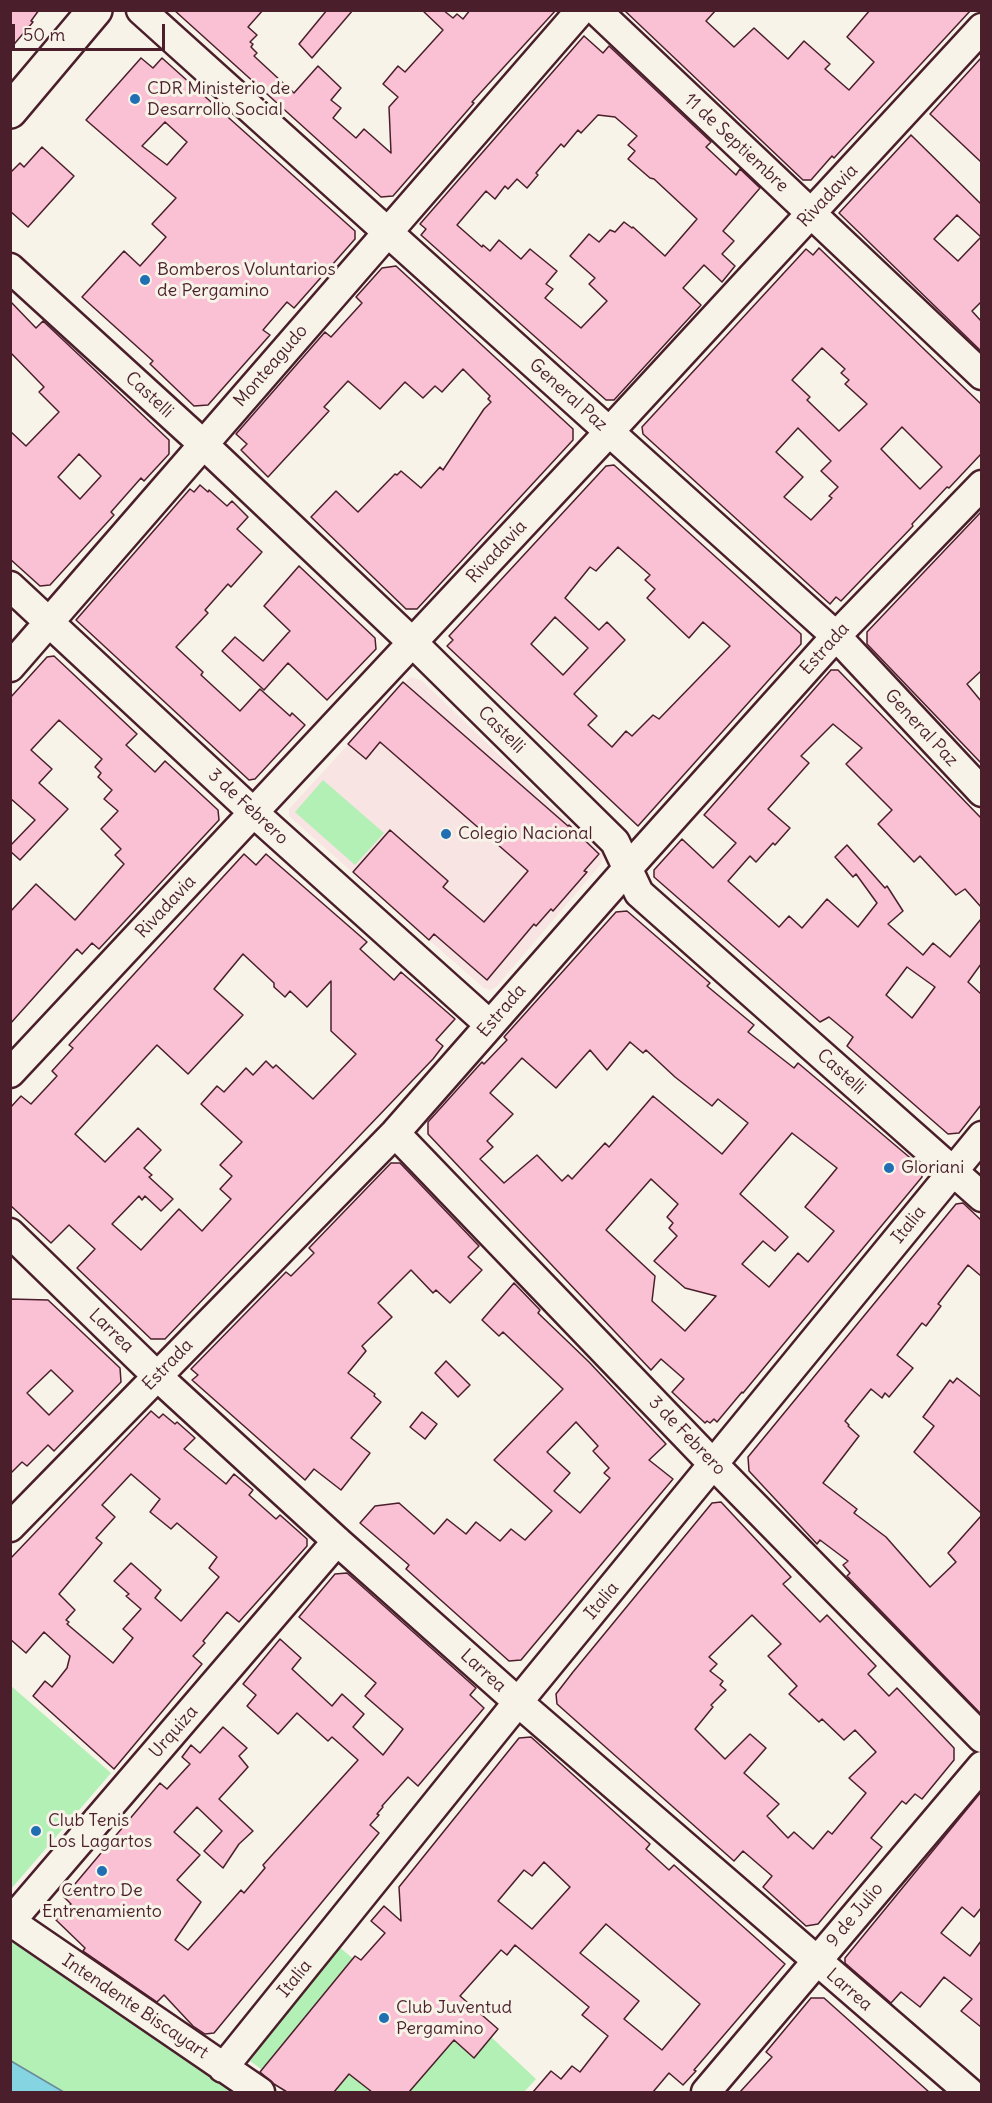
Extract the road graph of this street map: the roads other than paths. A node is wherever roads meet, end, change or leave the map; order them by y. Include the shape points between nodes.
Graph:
1 (95, 10) edge
2 (141, 10) edge
3 (581, 10) edge
4 (596, 10) edge
5 (981, 28) edge
6 (10, 111) edge
7 (811, 214) junction
8 (388, 232) junction
9 (10, 268) edge
10 (981, 375) edge
11 (609, 432) junction
12 (202, 444) junction
13 (981, 485) edge
14 (10, 586) edge
15 (50, 622) junction
16 (836, 636) junction
17 (412, 642) junction
18 (10, 667) edge
19 (981, 792) edge
20 (254, 813) junction
21 (628, 868) junction
22 (490, 1025) junction
23 (10, 1073) edge
24 (395, 1133) junction
25 (981, 1136) edge
26 (952, 1171) junction
27 (981, 1197) edge
28 (10, 1233) edge
29 (157, 1376) junction
30 (714, 1465) junction
31 (10, 1527) edge
32 (337, 1541) junction
33 (518, 1702) junction
34 (981, 1738) edge
35 (981, 1766) edge
36 (11, 1921) edge
37 (816, 1961) junction
38 (224, 2068) junction
39 (971, 2088) edge
40 (260, 2092) edge
41 (706, 2092) edge

1 - 6 main road
2 - 8 street, General Paz
3 - 8 street, Monteagudo
4 - 7 street, 11 de Septiembre
5 - 7 street, Rivadavia
7 - 10 street, 11 de Septiembre
7 - 11 street, Rivadavia
8 - 11 street, General Paz
8 - 12 street, Monteagudo
9 - 12 street, Castelli
11 - 16 street, General Paz
11 - 17 street, Rivadavia
12 - 15 street, Monteagudo
12 - 17 street, Castelli
13 - 16 street, Estrada
14 - 15 street, 3 de Febrero
15 - 18 street, Monteagudo
15 - 20 street, 3 de Febrero
16 - 19 street, General Paz
16 - 21 street, Estrada
17 - 20 street, Rivadavia
17 - 21 street, Castelli via 615,842
20 - 22 street, 3 de Febrero
20 - 23 street, Rivadavia
21 - 22 street, Estrada
21 - 26 street, Castelli via 639,893
22 - 24 street, Estrada
24 - 29 street, Estrada
24 - 30 street, 3 de Febrero
25 - 26 street, Italia
26 - 27 street, Castelli
26 - 30 street, Italia
28 - 29 street, Larrea
29 - 31 street, Estrada
29 - 32 street, Larrea
30 - 33 street, Italia
30 - 34 street, 3 de Febrero
32 - 33 street, Larrea
32 - 36 street, Urquiza
33 - 37 street, Larrea
33 - 38 street, Italia
35 - 37 street, 9 de Julio
36 - 38 street, Intendente Biscayart
37 - 39 street, Larrea
37 - 41 street, 9 de Julio
38 - 40 street, Intendente Biscayart

